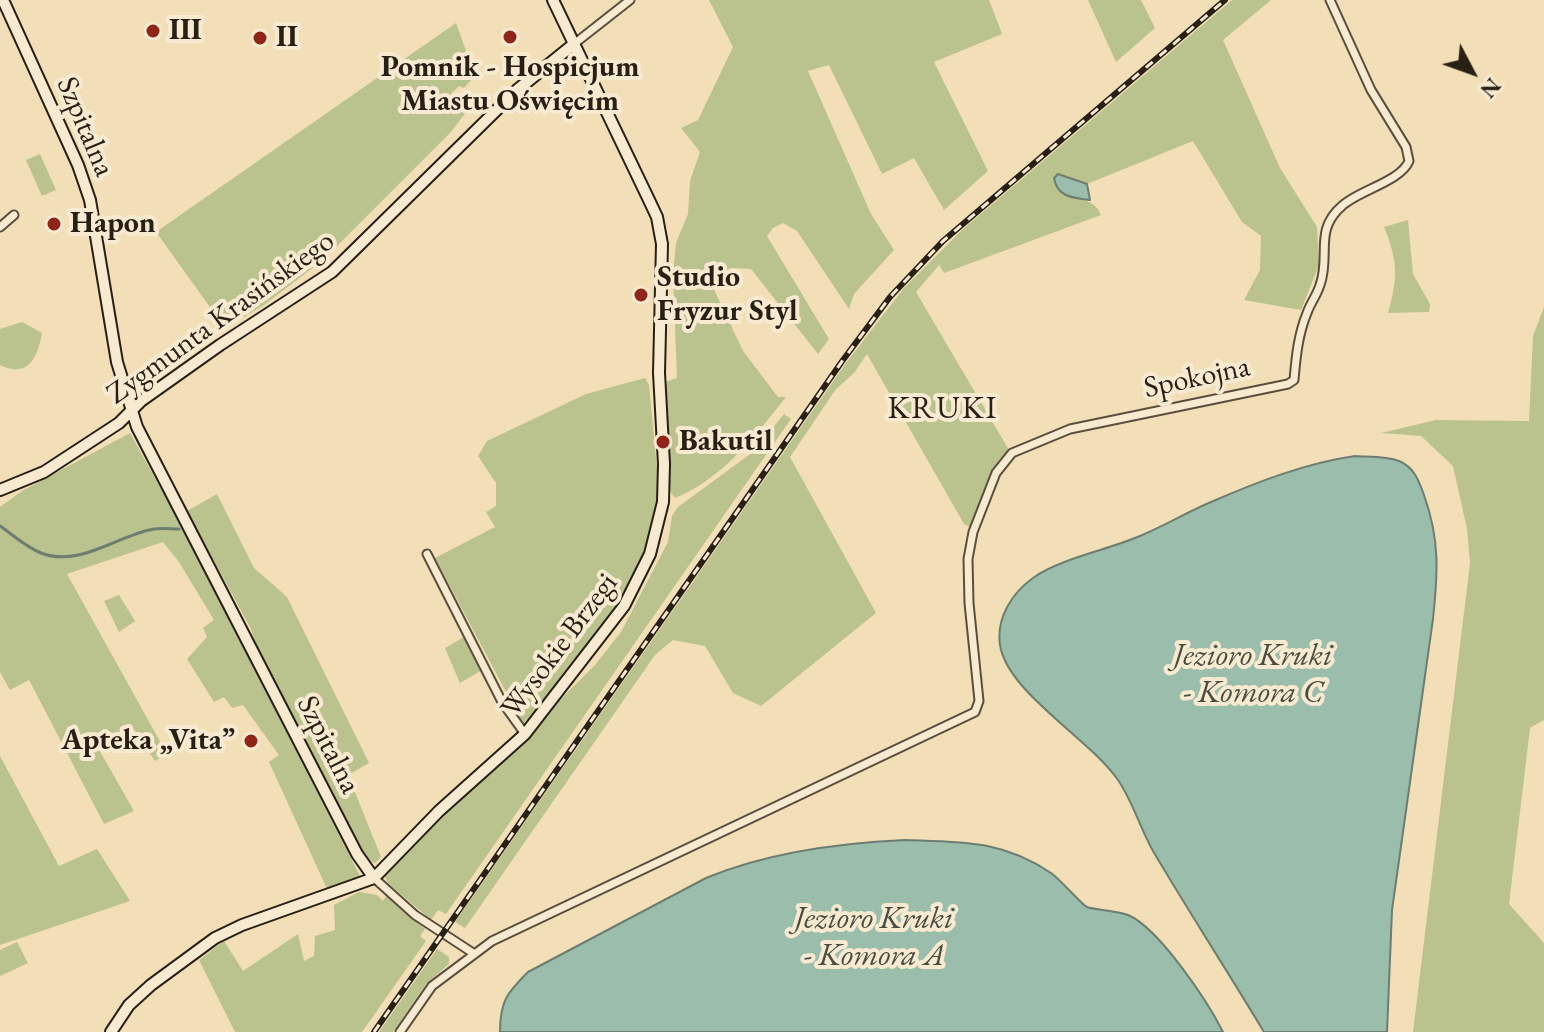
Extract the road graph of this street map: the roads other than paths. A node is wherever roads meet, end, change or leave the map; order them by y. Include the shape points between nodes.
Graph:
1 (3, 0) edge
2 (553, 0) edge
3 (630, 0) edge
4 (1330, 0) edge
5 (574, 44) junction
6 (14, 215) dead end
7 (0, 227) edge
8 (131, 410) junction
9 (0, 490) edge
10 (427, 554) dead end
11 (525, 734) junction
12 (374, 878) junction
13 (473, 953) junction
14 (111, 1032) edge
15 (400, 1032) edge

1 - 8 street, Szpitalna via 90,200 117,362
2 - 5 street, Wysokie Brzegi
3 - 5 street, Zygmunta Krasińskiego
4 - 13 street, Spokojna via 1409,161 1402,172 1343,205 1326,226 1324,266 1299,341 1294,380 1070,429 1012,453 996,473 968,559 979,701 975,712
5 - 8 street, Zygmunta Krasińskiego via 517,90 332,272
5 - 11 street, Wysokie Brzegi via 660,231 663,502 653,547 633,591
6 - 7 street
8 - 9 street, Zygmunta Krasińskiego via 44,472
8 - 12 street, Szpitalna via 357,854
10 - 11 street via 502,702
11 - 12 street, Wysokie Brzegi
12 - 13 street, Szpitalna via 415,915
12 - 14 street, Wysokie Brzegi via 215,938 151,985
13 - 15 street via 432,986

